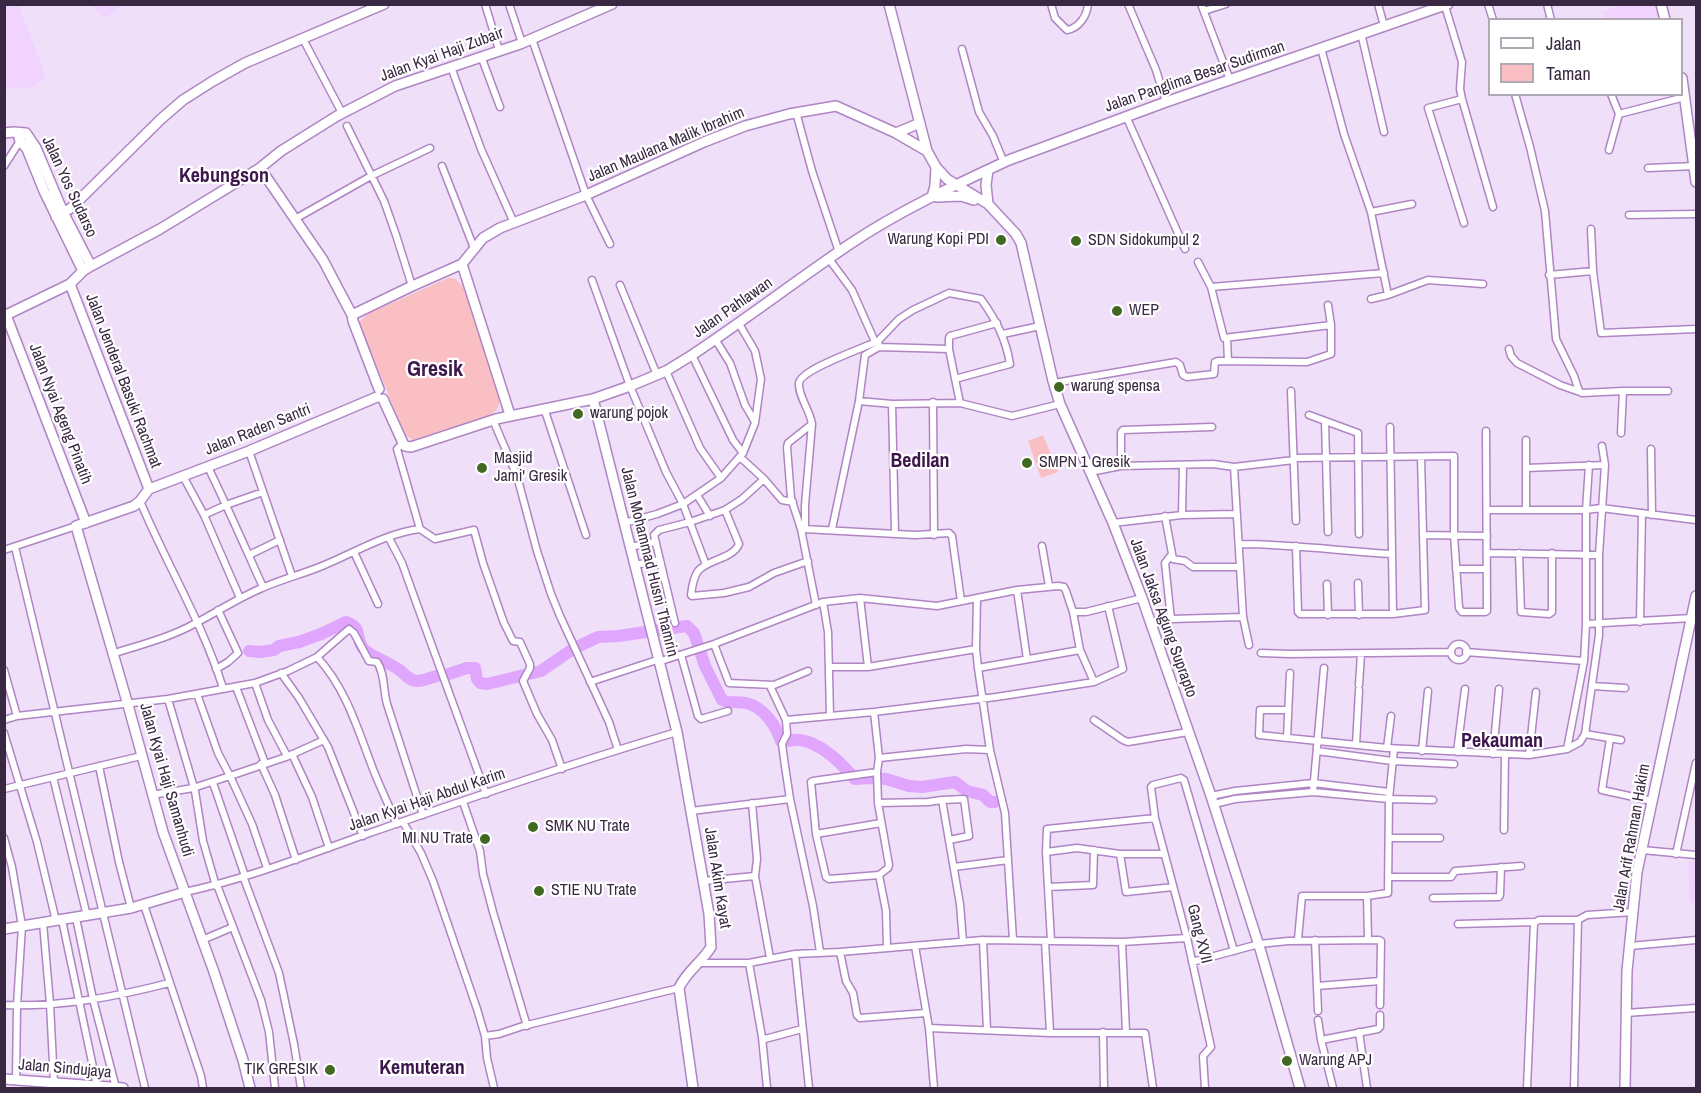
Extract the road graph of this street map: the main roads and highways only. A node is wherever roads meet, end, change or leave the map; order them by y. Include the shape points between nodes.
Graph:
1 (384, 4) edge
2 (890, 4) edge
3 (1446, 5) edge
4 (606, 6) edge
5 (1683, 84) edge
6 (920, 123) junction
7 (4, 133) edge
8 (896, 133) junction
9 (927, 151) junction
10 (936, 166) junction
11 (1695, 166) edge
12 (260, 168) junction
13 (988, 170) junction
14 (1696, 182) edge
15 (956, 186) junction
16 (932, 197) junction
17 (988, 204) junction
18 (60, 215) junction
19 (462, 264) junction
20 (87, 268) junction
21 (70, 284) junction
22 (5, 315) edge
23 (352, 315) junction
24 (380, 395) junction
25 (593, 399) junction
26 (510, 415) junction
27 (149, 489) junction
28 (86, 523) junction
29 (1696, 596) edge
30 (1694, 614) edge
31 (677, 732) joint
32 (185, 892) junction
33 (4, 928) edge
34 (246, 1074) junction
35 (4, 1078) edge
36 (116, 1088) edge
37 (123, 1089) edge
38 (244, 1089) edge
39 (250, 1089) edge
40 (693, 1089) edge
41 (1300, 1089) edge
42 (1625, 1089) edge

1 - 18 main road via 245,63 183,100
2 - 6 main road
3 - 13 main road, Jalan Panglima Besar Sudirman via 1126,116
4 - 12 main road, Jalan Kyai Haji Zubair via 522,43 401,83 342,113
5 - 11 main road
6 - 8 main road
6 - 9 main road
7 - 18 main road, Jalan Yos Sudarso via 14,132 21,137
8 - 9 main road, Jalan Maulana Malik Ibrahim
8 - 19 main road, Jalan Maulana Malik Ibrahim via 837,106 745,126 500,228 483,238
9 - 10 main road, Jalan Jaksa Agung Suprapto
10 - 13 main road via 957,179
10 - 15 main road, Jalan Jaksa Agung Suprapto
10 - 16 main road
11 - 14 main road
12 - 20 main road, Jalan Kyai Haji Zubair
12 - 23 main road via 323,260
13 - 15 main road, Jalan Panglima Besar Sudirman
13 - 17 main road
15 - 16 main road, Jalan Pahlawan
15 - 17 main road, Jalan Jaksa Agung Suprapto
16 - 17 main road via 965,197
16 - 25 main road, Jalan Pahlawan via 839,252 692,355 661,373
17 - 41 main road, Jalan Jaksa Agung Suprapto via 1021,243 1060,404 1142,598 1213,800
18 - 20 main road, Jalan Yos Sudarso
19 - 23 main road
19 - 26 main road
20 - 21 main road, Jalan Kyai Haji Zubair
21 - 22 main road, Jalan Kyai Haji Zubair
21 - 27 main road, Jalan Jenderal Basuki Rachmat
22 - 28 main road, Jalan Nyai Ageng Pinatih
23 - 24 main road
24 - 26 main road, Jalan Pahlawan via 403,443 411,447
24 - 27 main road, Jalan Raden Santri
25 - 26 main road, Jalan Pahlawan
25 - 31 main road, Jalan Mohammad Husni Thamrin
27 - 28 main road via 134,506
28 - 32 main road, Jalan Kyai Haji Samanhudi via 76,526 163,832
29 - 30 main road, Jalan Arif Rahman Hakim
30 - 42 main road, Jalan Arif Rahman Hakim via 1637,872 1627,971
31 - 40 main road, Jalan Akim Kayat via 711,945 679,988
32 - 33 main road via 131,908
32 - 34 main road, Jalan Kyai Haji Samanhudi
34 - 38 main road, Jalan Kyai Haji Samanhudi
34 - 39 main road, Jalan Kyai Haji Samanhudi
35 - 36 main road, Jalan Sindujaya
36 - 37 main road, Jalan Sindujaya

